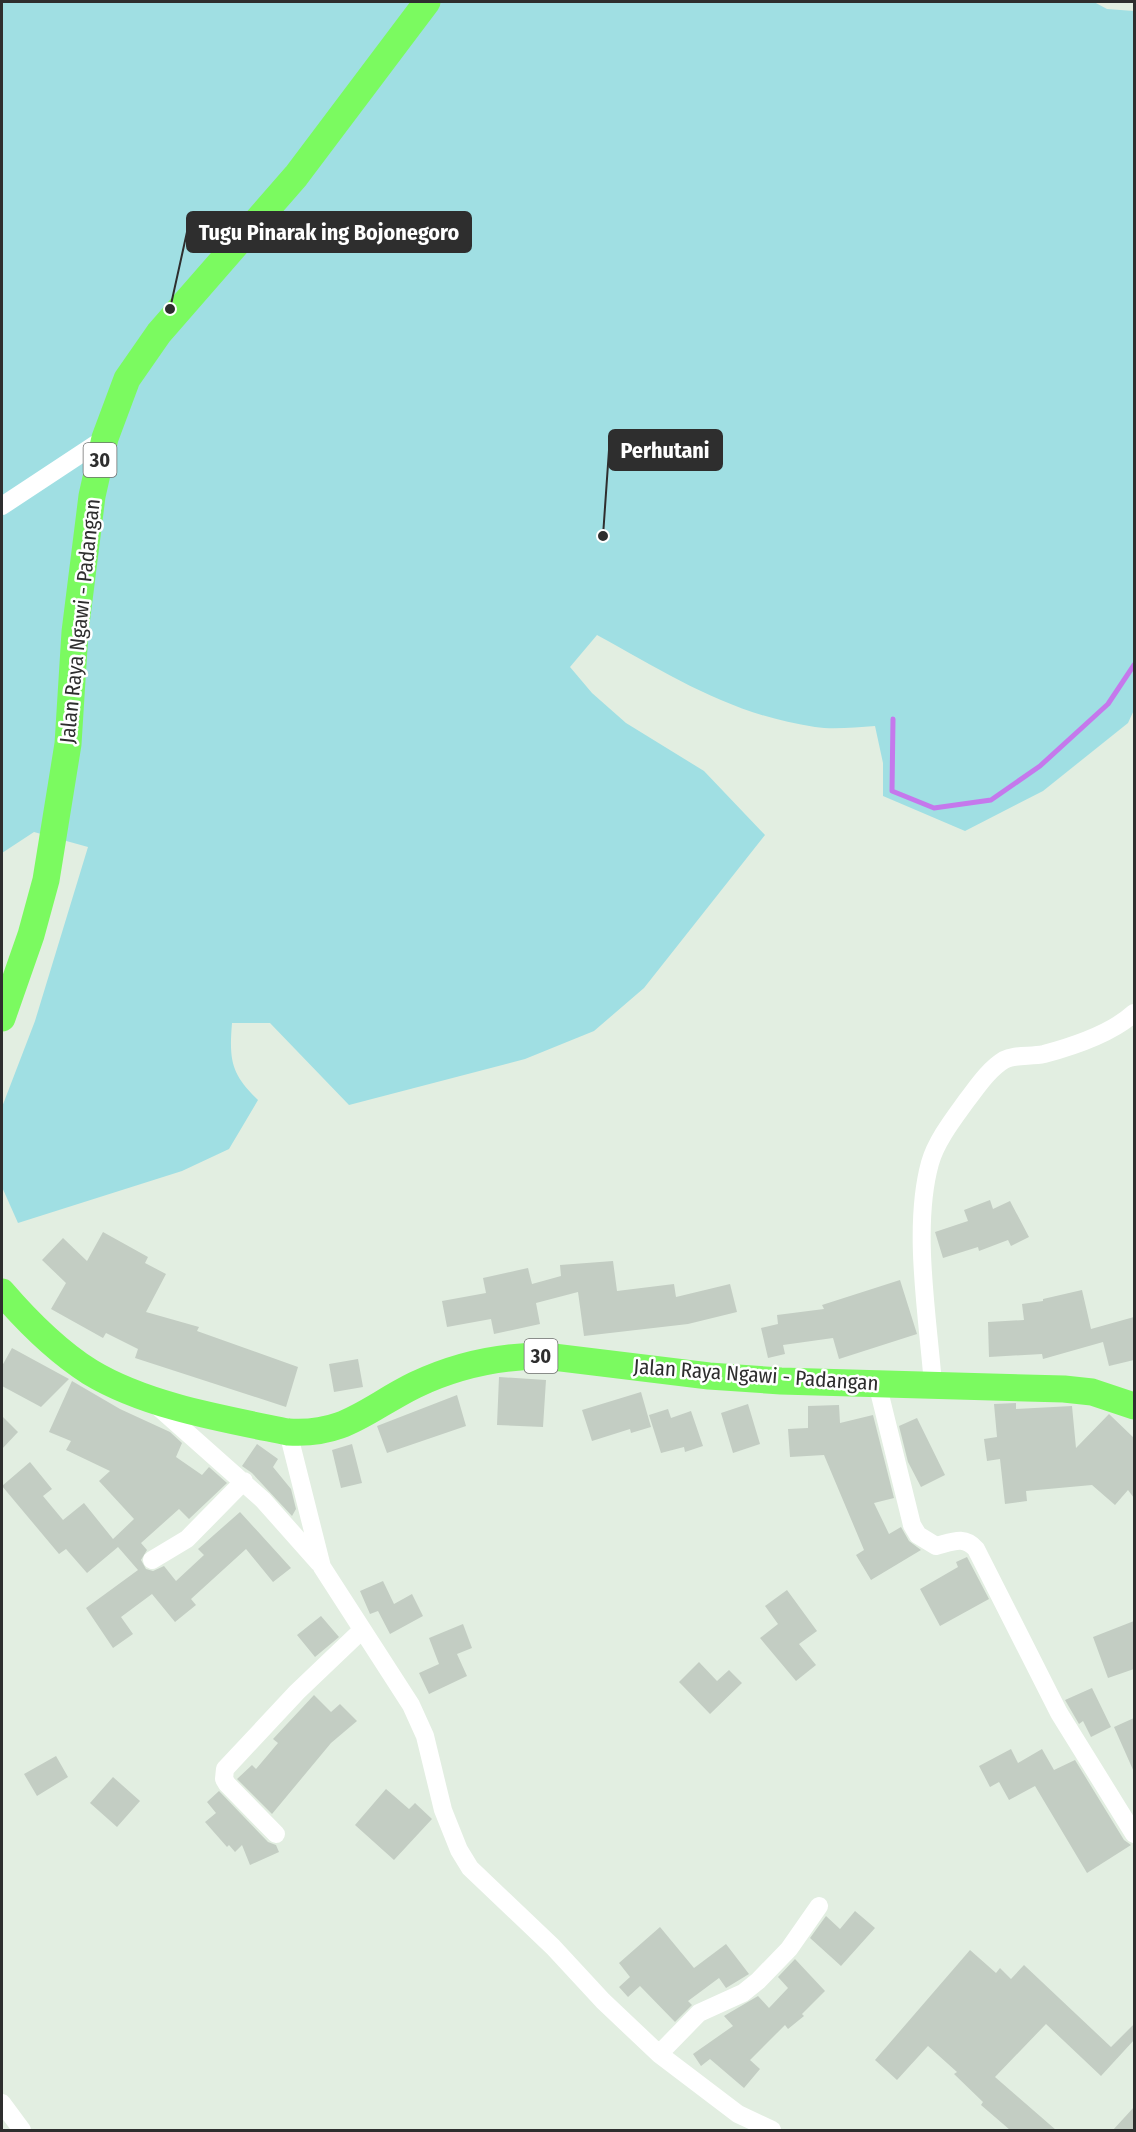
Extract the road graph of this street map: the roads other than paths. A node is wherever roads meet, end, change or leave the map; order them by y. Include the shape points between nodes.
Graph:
1 (427, 2) edge
2 (105, 438) junction
3 (2, 506) edge
4 (1134, 1013) edge
5 (2, 1017) edge
6 (2, 1292) edge
7 (877, 1383) junction
8 (933, 1385) junction
9 (147, 1397) junction
10 (1134, 1406) edge
11 (288, 1432) junction
12 (244, 1481) junction
13 (152, 1560) dead end
14 (322, 1567) junction
15 (362, 1630) junction
16 (276, 1834) dead end
17 (1134, 1834) edge
18 (819, 1906) dead end
19 (659, 2054) junction
20 (2, 2103) edge
21 (22, 2130) edge
22 (772, 2130) edge

1 - 2 highway, Jalan Raya Ngawi - Padangan / 30 via 296,176 139,358
2 - 3 street
2 - 5 highway, Jalan Raya Ngawi - Padangan / 30 via 89,518 56,829 40,909
4 - 8 street via 1105,1032 1067,1046 1004,1060 952,1120 930,1160 923,1198 922,1238
6 - 9 highway, Jalan Raya Ngawi - Padangan / 30 via 90,1372
7 - 8 highway, Jalan Raya Ngawi - Padangan / 30
7 - 11 highway, Jalan Raya Ngawi - Padangan / 30 via 710,1376 545,1356 499,1358 415,1385 339,1428 308,1434
7 - 17 street via 906,1503 918,1535 936,1546 963,1539 976,1549 1059,1713
8 - 10 highway, Jalan Raya Ngawi - Padangan / 30 via 1064,1389 1092,1392
9 - 11 highway, Jalan Raya Ngawi - Padangan / 30
9 - 12 street
11 - 14 street
12 - 13 street via 187,1539
12 - 14 street
14 - 15 street
15 - 16 street via 225,1769 227,1784
15 - 19 street via 393,1673 425,1736 443,1810 470,1868
18 - 19 street via 789,1949 759,1981 743,1993 699,2013
19 - 22 street via 738,2114
20 - 21 street

